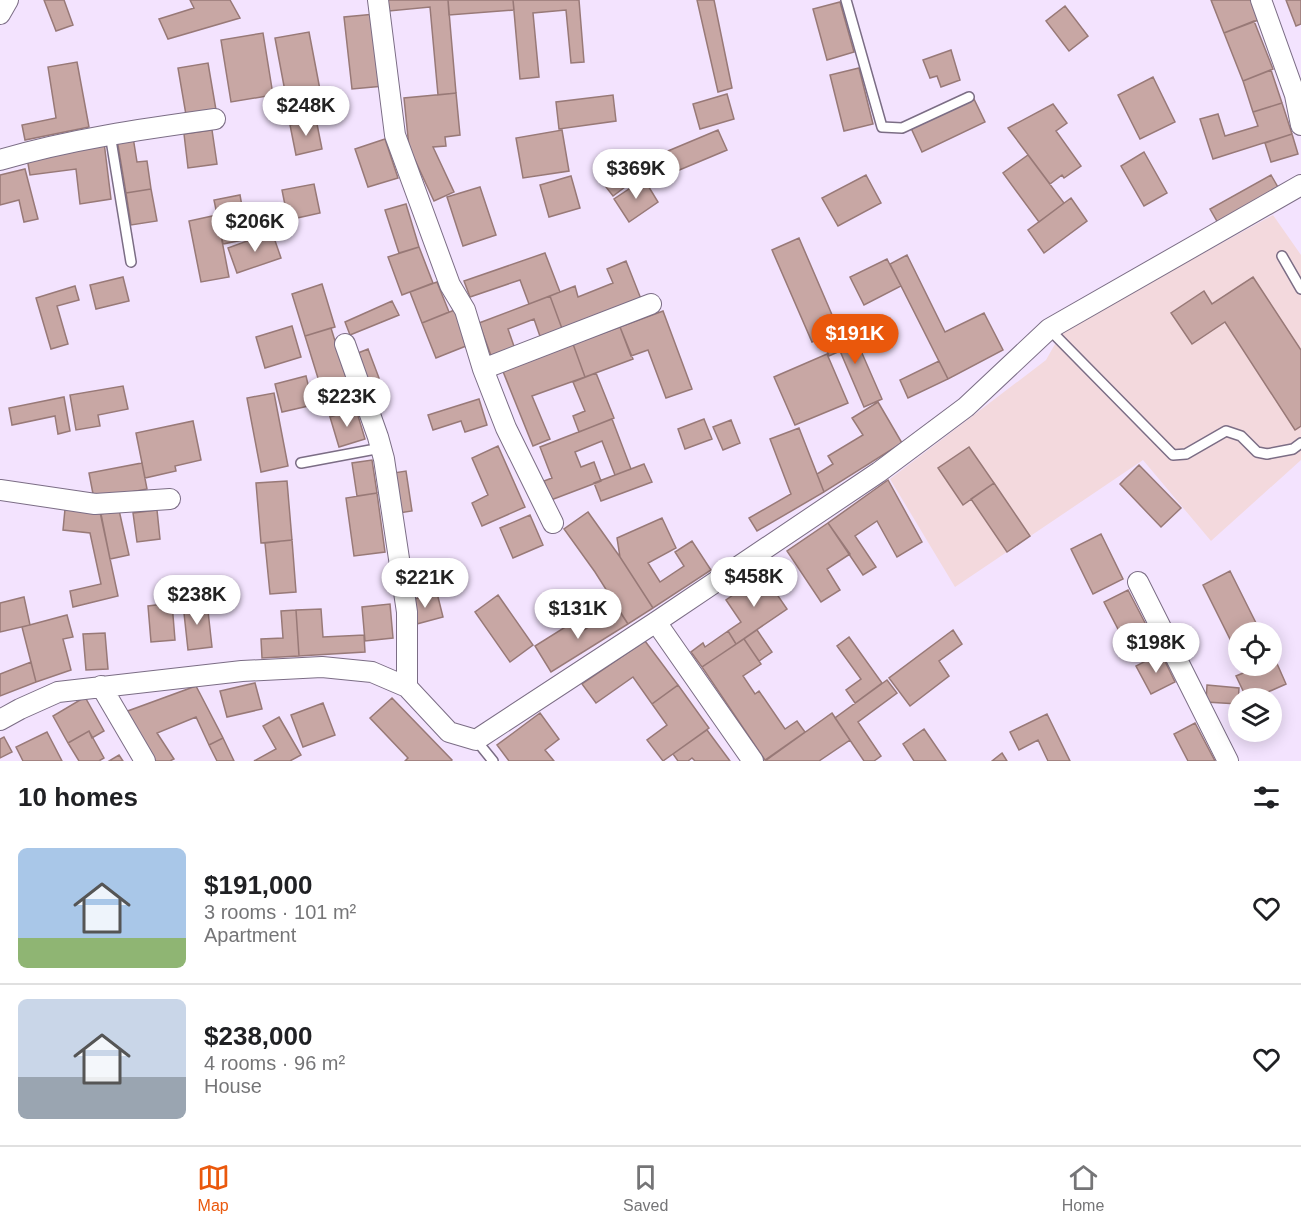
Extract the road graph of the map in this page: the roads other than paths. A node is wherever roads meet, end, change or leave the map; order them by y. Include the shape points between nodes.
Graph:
1 (8, 0) edge
2 (378, 0) edge
3 (846, 0) edge
4 (1261, 0) edge
5 (0, 14) edge
6 (969, 97) dead end
7 (215, 118) dead end
8 (1301, 125) edge
9 (110, 134) junction
10 (0, 160) edge
11 (1301, 185) edge
12 (1282, 256) dead end
13 (131, 262) dead end
14 (1301, 289) edge
15 (651, 304) dead end
16 (1049, 328) junction
17 (345, 344) dead end
18 (483, 369) junction
19 (1301, 443) edge
20 (381, 448) junction
21 (301, 463) dead end
22 (0, 490) edge
23 (170, 499) dead end
24 (553, 523) dead end
25 (1138, 582) dead end
26 (656, 622) junction
27 (101, 686) junction
28 (407, 687) junction
29 (0, 720) edge
30 (476, 740) junction
31 (146, 761) edge
32 (493, 761) edge
33 (753, 761) edge
34 (1228, 761) edge

1 - 5 street
2 - 18 street via 395,135 450,285 465,310
3 - 6 lane via 882,128 902,128
4 - 8 street via 1295,95
7 - 9 street
9 - 10 street
9 - 13 lane
11 - 16 street
12 - 14 lane
15 - 18 street
16 - 19 lane via 1173,455 1186,454 1227,431 1241,436 1257,452 1267,454 1293,449
16 - 26 street via 966,406 879,472
17 - 20 street
18 - 24 street via 506,428
20 - 21 lane
20 - 28 street via 407,612
22 - 23 street via 95,504
25 - 34 street
26 - 30 street
26 - 33 street
27 - 28 street via 322,667 372,672
27 - 29 street via 58,692
27 - 31 street
28 - 30 street via 449,732
30 - 32 lane

